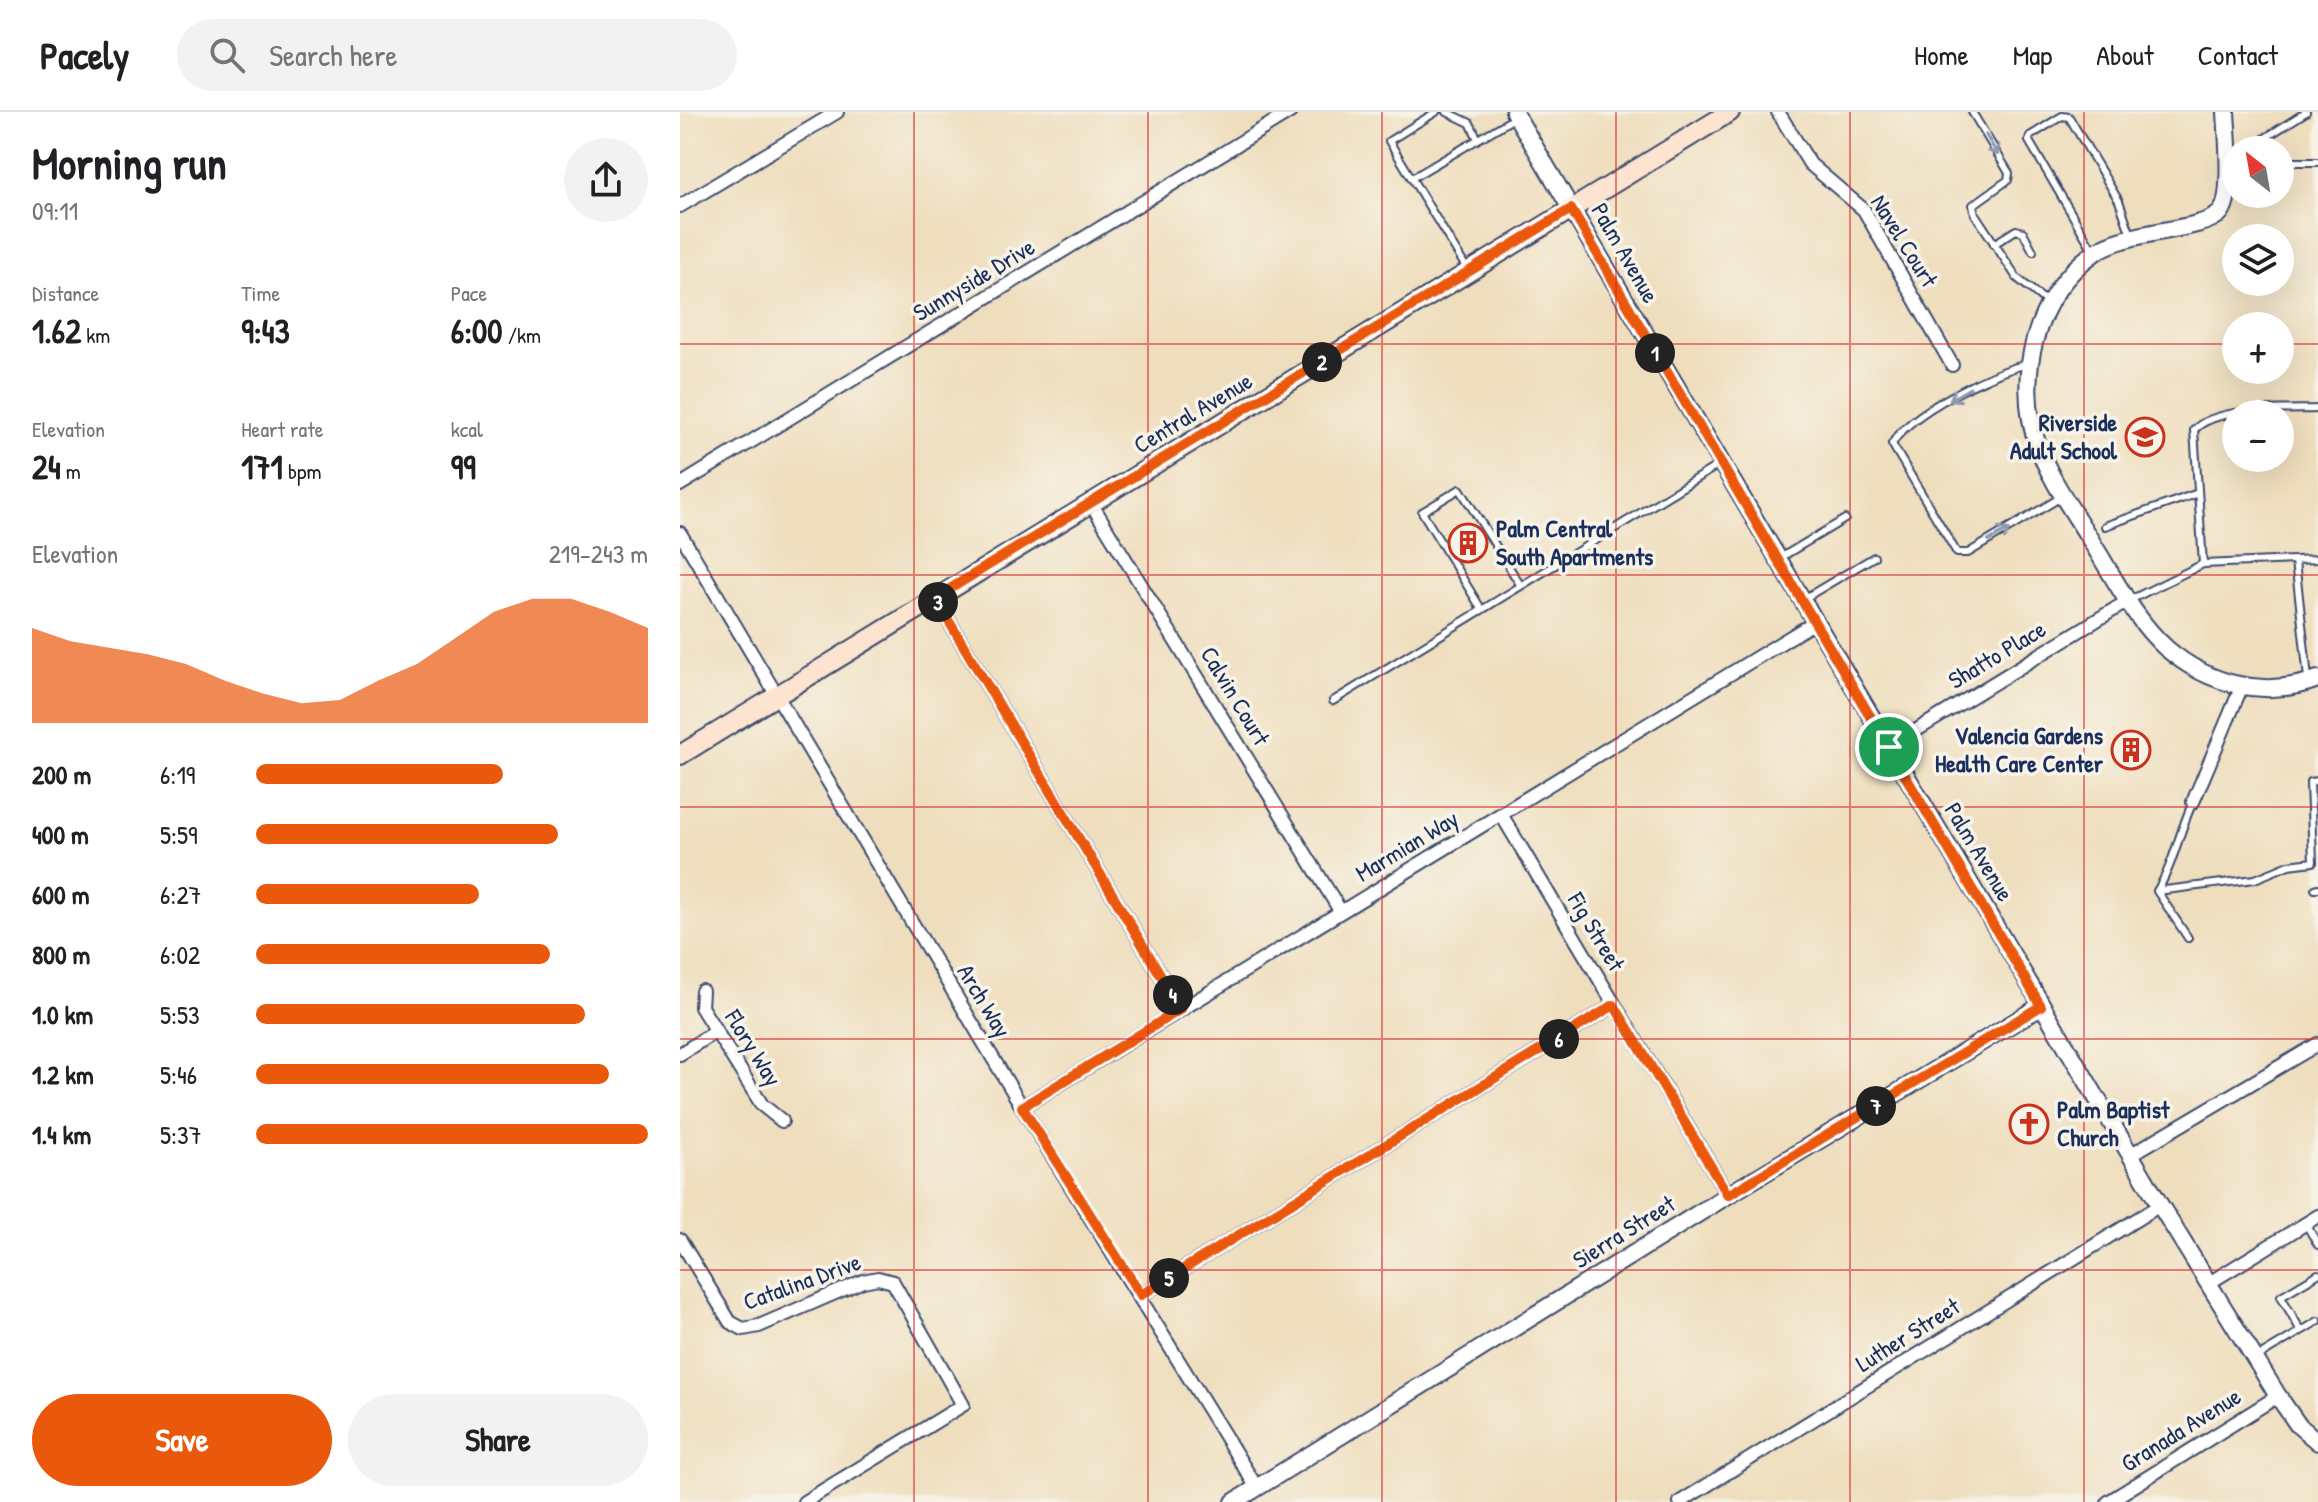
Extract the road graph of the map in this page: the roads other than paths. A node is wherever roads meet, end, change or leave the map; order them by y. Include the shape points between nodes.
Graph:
1 (837, 112) edge
2 (1290, 112) edge
3 (1436, 112) edge
4 (1447, 112) edge
5 (1730, 112) edge
6 (1778, 112) edge
7 (1972, 112) edge
8 (2226, 112) edge
9 (2306, 112) edge
10 (1515, 114) edge
11 (2268, 136) edge
12 (1478, 139) junction
13 (2294, 162) edge
14 (2318, 162) edge
15 (1412, 178) junction
16 (680, 206) edge
17 (1571, 209) junction
18 (2131, 235) junction
19 (1994, 244) junction
20 (2033, 251) dead end
21 (2095, 253) junction
22 (1469, 272) junction
23 (2049, 304) junction
24 (2031, 364) junction
25 (1952, 365) dead end
26 (2318, 409) edge
27 (1720, 464) junction
28 (680, 485) edge
29 (2198, 493) junction
30 (2064, 495) junction
31 (1091, 503) junction
32 (1845, 519) dead end
33 (2105, 526) dead end
34 (680, 533) edge
35 (1874, 557) dead end
36 (1777, 559) junction
37 (2318, 559) edge
38 (2295, 561) junction
39 (2203, 564) junction
40 (1521, 586) junction
41 (935, 598) junction
42 (1802, 600) junction
43 (2128, 601) junction
44 (1482, 610) junction
45 (1815, 622) junction
46 (2313, 680) edge
47 (2241, 688) junction
48 (776, 696) junction
49 (1333, 701) dead end
50 (1889, 747) junction
51 (680, 755) edge
52 (2318, 781) edge
53 (2193, 802) joint
54 (1501, 814) junction
55 (2314, 826) edge
56 (2157, 891) junction
57 (1341, 912) junction
58 (2188, 938) dead end
59 (702, 991) dead end
60 (1614, 1005) junction
61 (2041, 1006) junction
62 (1181, 1009) junction
63 (716, 1031) junction
64 (2318, 1044) edge
65 (680, 1054) edge
66 (1022, 1107) junction
67 (782, 1121) dead end
68 (2130, 1155) junction
69 (1728, 1195) junction
70 (2160, 1205) junction
71 (2318, 1216) edge
72 (2306, 1224) junction
73 (680, 1240) edge
74 (2318, 1245) edge
75 (2318, 1274) edge
76 (2209, 1283) junction
77 (1141, 1295) junction
78 (2318, 1321) edge
79 (2301, 1331) junction
80 (2256, 1358) junction
81 (2278, 1396) junction
82 (2318, 1442) edge
83 (1257, 1488) junction
84 (804, 1502) edge
85 (1234, 1502) edge
86 (1680, 1502) edge
87 (2108, 1502) edge

1 - 16 street
2 - 28 street, Sunnyside Drive
3 - 15 lane via 1389,141
4 - 12 lane via 1470,123
5 - 17 main road, Central Avenue
6 - 25 street, Navel Court via 1810,164 1864,210
7 -> 19 lane via 2009,173 2008,180 1973,205
8 - 18 street via 2227,197 2221,212 2209,220
9 - 11 lane
10 - 12 lane
10 - 17 street, Palm Avenue
12 - 15 lane
13 - 14 lane
15 - 22 lane
17 - 22 main road, Central Avenue
17 - 27 street, Palm Avenue
18 - 21 street
18 - 21 lane via 2119,201 2069,117 2062,116 2029,141
19 - 20 lane via 2016,230 2023,232
19 - 23 lane via 2017,278
21 - 23 street via 2064,281
22 - 31 main road, Central Avenue
23 - 24 street
24 - 30 street via 2027,387 2037,443
24 -> 30 lane via 2001,370 1901,429 1892,444 1957,553 1968,553
26 - 29 lane via 2236,412 2201,422 2194,430
27 - 36 street, Palm Avenue
27 - 40 lane
29 - 33 lane
29 - 39 lane
30 - 43 street
31 - 41 main road, Central Avenue
31 - 57 street, Calvin Court
32 - 36 lane
34 - 48 street, Arch Way
35 - 42 lane
36 - 42 street, Palm Avenue
37 - 38 lane
38 - 39 lane
38 - 46 lane
39 - 43 lane
40 - 44 lane
40 - 44 lane via 1460,489 1422,512
41 - 48 main road, Central Avenue
41 - 62 street
42 - 45 street, Palm Avenue
43 - 47 street via 2167,648 2202,672
43 - 50 street, Shatto Place
44 - 49 lane
45 - 50 street, Palm Avenue
45 - 54 street, Marmian Way
46 - 47 street
47 - 53 street
48 - 51 main road, Central Avenue
48 - 66 street, Arch Way
50 - 61 street, Palm Avenue
52 - 55 lane via 2310,782
53 - 56 lane
54 - 57 street, Marmian Way
54 - 60 street, Fig Street
55 - 56 lane via 2313,862 2255,879
56 - 58 lane
57 - 62 street, Marmian Way
59 - 63 street, Flory Way via 701,1007
60 - 69 street, Fig Street
60 - 77 street
61 - 68 street, Palm Avenue
61 - 69 street, Sierra Street
62 - 66 street, Marmian Way
63 - 65 street
63 - 67 street, Flory Way via 762,1105
64 - 68 street
66 - 77 street, Arch Way
68 - 70 street, Palm Avenue
69 - 83 street, Sierra Street
70 - 76 street, Palm Avenue
70 - 86 street, Luther Street
71 - 72 street
72 - 74 lane
72 - 76 street
73 - 84 street, Catalina Drive via 730,1322 743,1329 863,1281 893,1282 963,1405
75 - 79 lane via 2281,1296
76 - 80 street, Palm Avenue
77 - 83 street, Arch Way
78 - 79 lane
79 - 80 lane
80 - 81 street, Palm Avenue
81 - 82 street, Palm Avenue
81 - 87 street, Granada Avenue
83 - 85 street, Sierra Street

